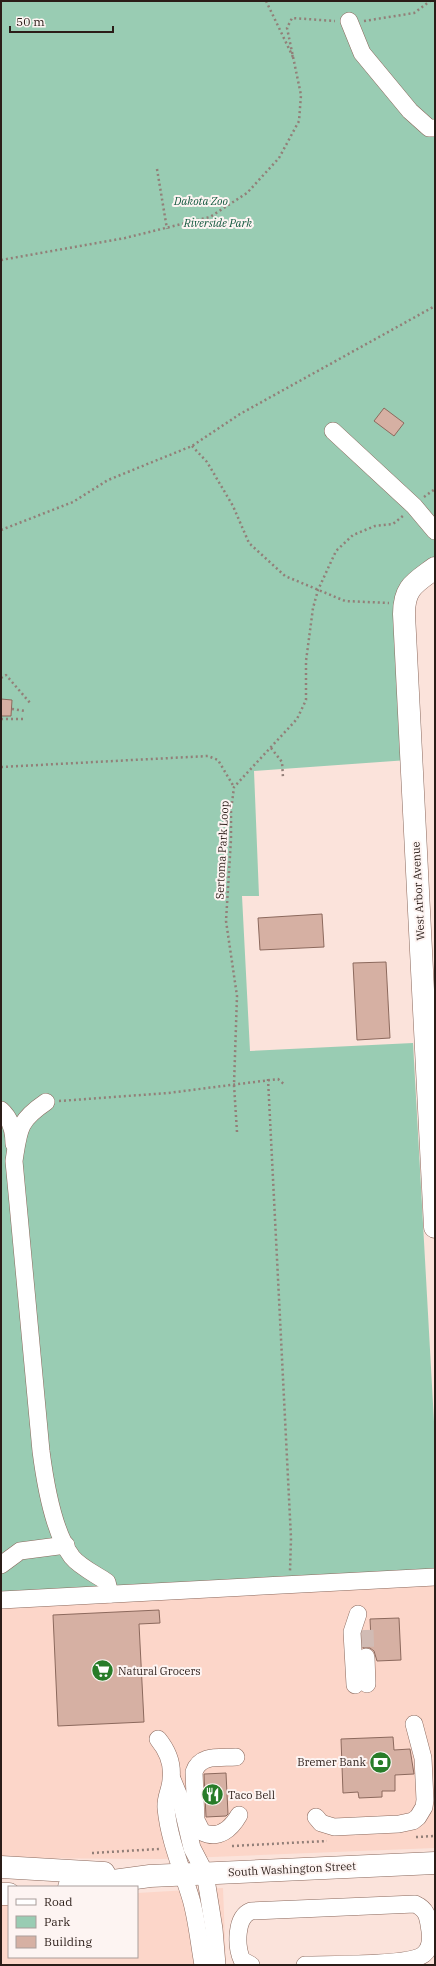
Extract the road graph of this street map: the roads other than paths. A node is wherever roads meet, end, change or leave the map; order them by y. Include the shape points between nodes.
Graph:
1 (349, 21) dead end
2 (435, 128) edge
3 (333, 431) dead end
4 (435, 531) edge
5 (435, 568) edge
6 (431, 1073) edge
7 (46, 1102) road end
8 (1, 1110) edge
9 (14, 1160) junction
10 (435, 1227) edge
11 (66, 1546) junction
12 (1, 1565) edge
13 (435, 1577) edge
14 (110, 1594) junction
15 (1, 1600) edge
16 (361, 1631) tunnel mouth
17 (363, 1658) tunnel mouth
18 (414, 1724) dead end
19 (158, 1739) dead end
20 (236, 1757) dead end
21 (172, 1779) junction
22 (240, 1815) dead end
23 (316, 1817) dead end
24 (435, 1863) edge
25 (1, 1866) edge
26 (206, 1873) junction
27 (182, 1874) junction
28 (150, 1876) junction
29 (76, 1886) edge
30 (393, 1964) edge
31 (203, 1965) edge
32 (217, 1965) edge
33 (251, 1965) edge
34 (305, 1965) edge

1 - 2 lane via 362,53 410,111 429,128
3 - 4 lane via 414,506
5 - 6 main road, West Arbor Avenue via 411,586 404,604
6 - 10 main road, West Arbor Avenue
7 - 9 lane via 29,1113 19,1131
8 - 9 lane via 12,1128
9 - 11 lane via 46,1487
11 - 12 lane via 20,1551
11 - 14 lane via 72,1558 107,1582
13 - 14 lane
14 - 15 lane
16 - 17 lane via 358,1614 352,1632 361,1684
18 - 23 lane via 422,1748 424,1772 425,1800 418,1817 399,1824 334,1827 321,1823
19 - 21 lane via 168,1755
20 - 22 lane via 206,1758 196,1766 196,1820 202,1832 214,1835 227,1830
21 - 26 lane via 181,1801 192,1848
21 - 27 lane via 166,1802 167,1819
24 - 26 main road, South Washington Street
25 - 28 main road, South Washington Street
26 - 27 main road, South Washington Street
26 - 32 lane
27 - 28 main road, South Washington Street
27 - 31 lane via 191,1900
28 - 29 main road, South Washington Street
30 - 33 lane via 413,1960 424,1954 431,1942 428,1914 415,1904 251,1911 242,1916 239,1925 240,1955 242,1960
30 - 34 lane

